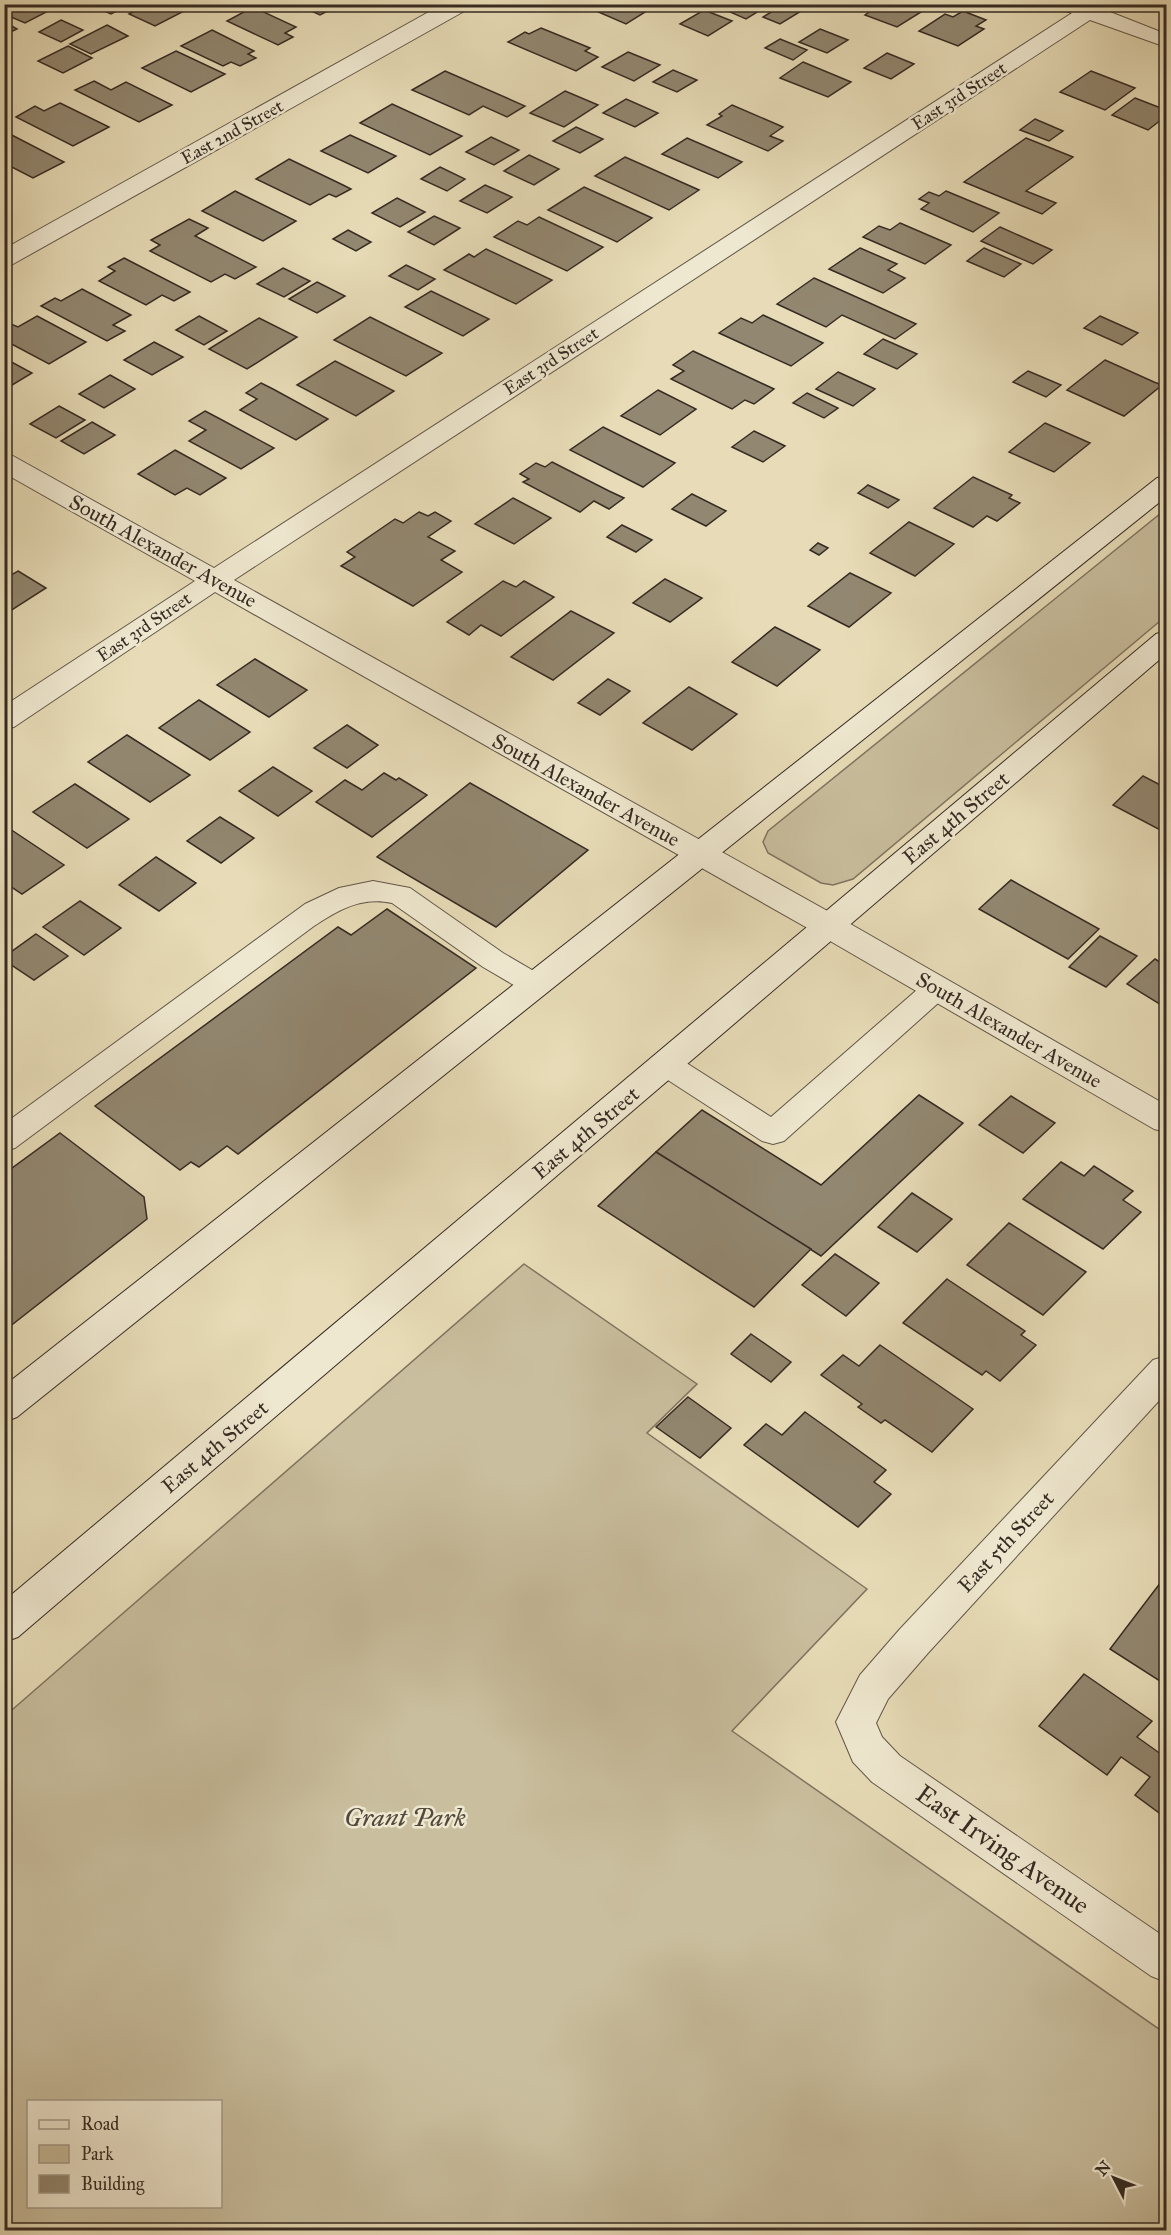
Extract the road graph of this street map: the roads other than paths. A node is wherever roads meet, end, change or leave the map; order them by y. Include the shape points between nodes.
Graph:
1 (460, 4) edge
2 (1086, 7) edge
3 (1167, 41) edge
4 (4, 259) edge
5 (4, 462) edge
6 (1167, 484) edge
7 (215, 580) junction
8 (1167, 640) edge
9 (4, 720) edge
10 (700, 854) junction
11 (829, 926) junction
12 (534, 984) junction
13 (936, 989) junction
14 (667, 1065) junction
15 (1167, 1120) edge
16 (4, 1140) edge
17 (1167, 1370) edge
18 (4, 1407) edge
19 (4, 1625) edge
20 (856, 1722) joint
21 (1167, 1962) edge

1 - 4 street, East 2nd Street
2 - 3 street
2 - 7 street, East 3rd Street
5 - 7 street, South Alexander Avenue
6 - 10 street
7 - 9 street, East 3rd Street
7 - 10 street, South Alexander Avenue
8 - 11 street, East 4th Street
10 - 11 street, South Alexander Avenue
10 - 12 street
11 - 13 street, South Alexander Avenue
11 - 14 street, East 4th Street
12 - 16 lane via 400,895 371,891 339,897
12 - 18 street
13 - 14 lane via 773,1133
13 - 15 street, South Alexander Avenue
14 - 19 street, East 4th Street
17 - 20 street, East 5th Street via 914,1641 874,1687
20 - 21 street, East Irving Avenue via 867,1749 886,1770

